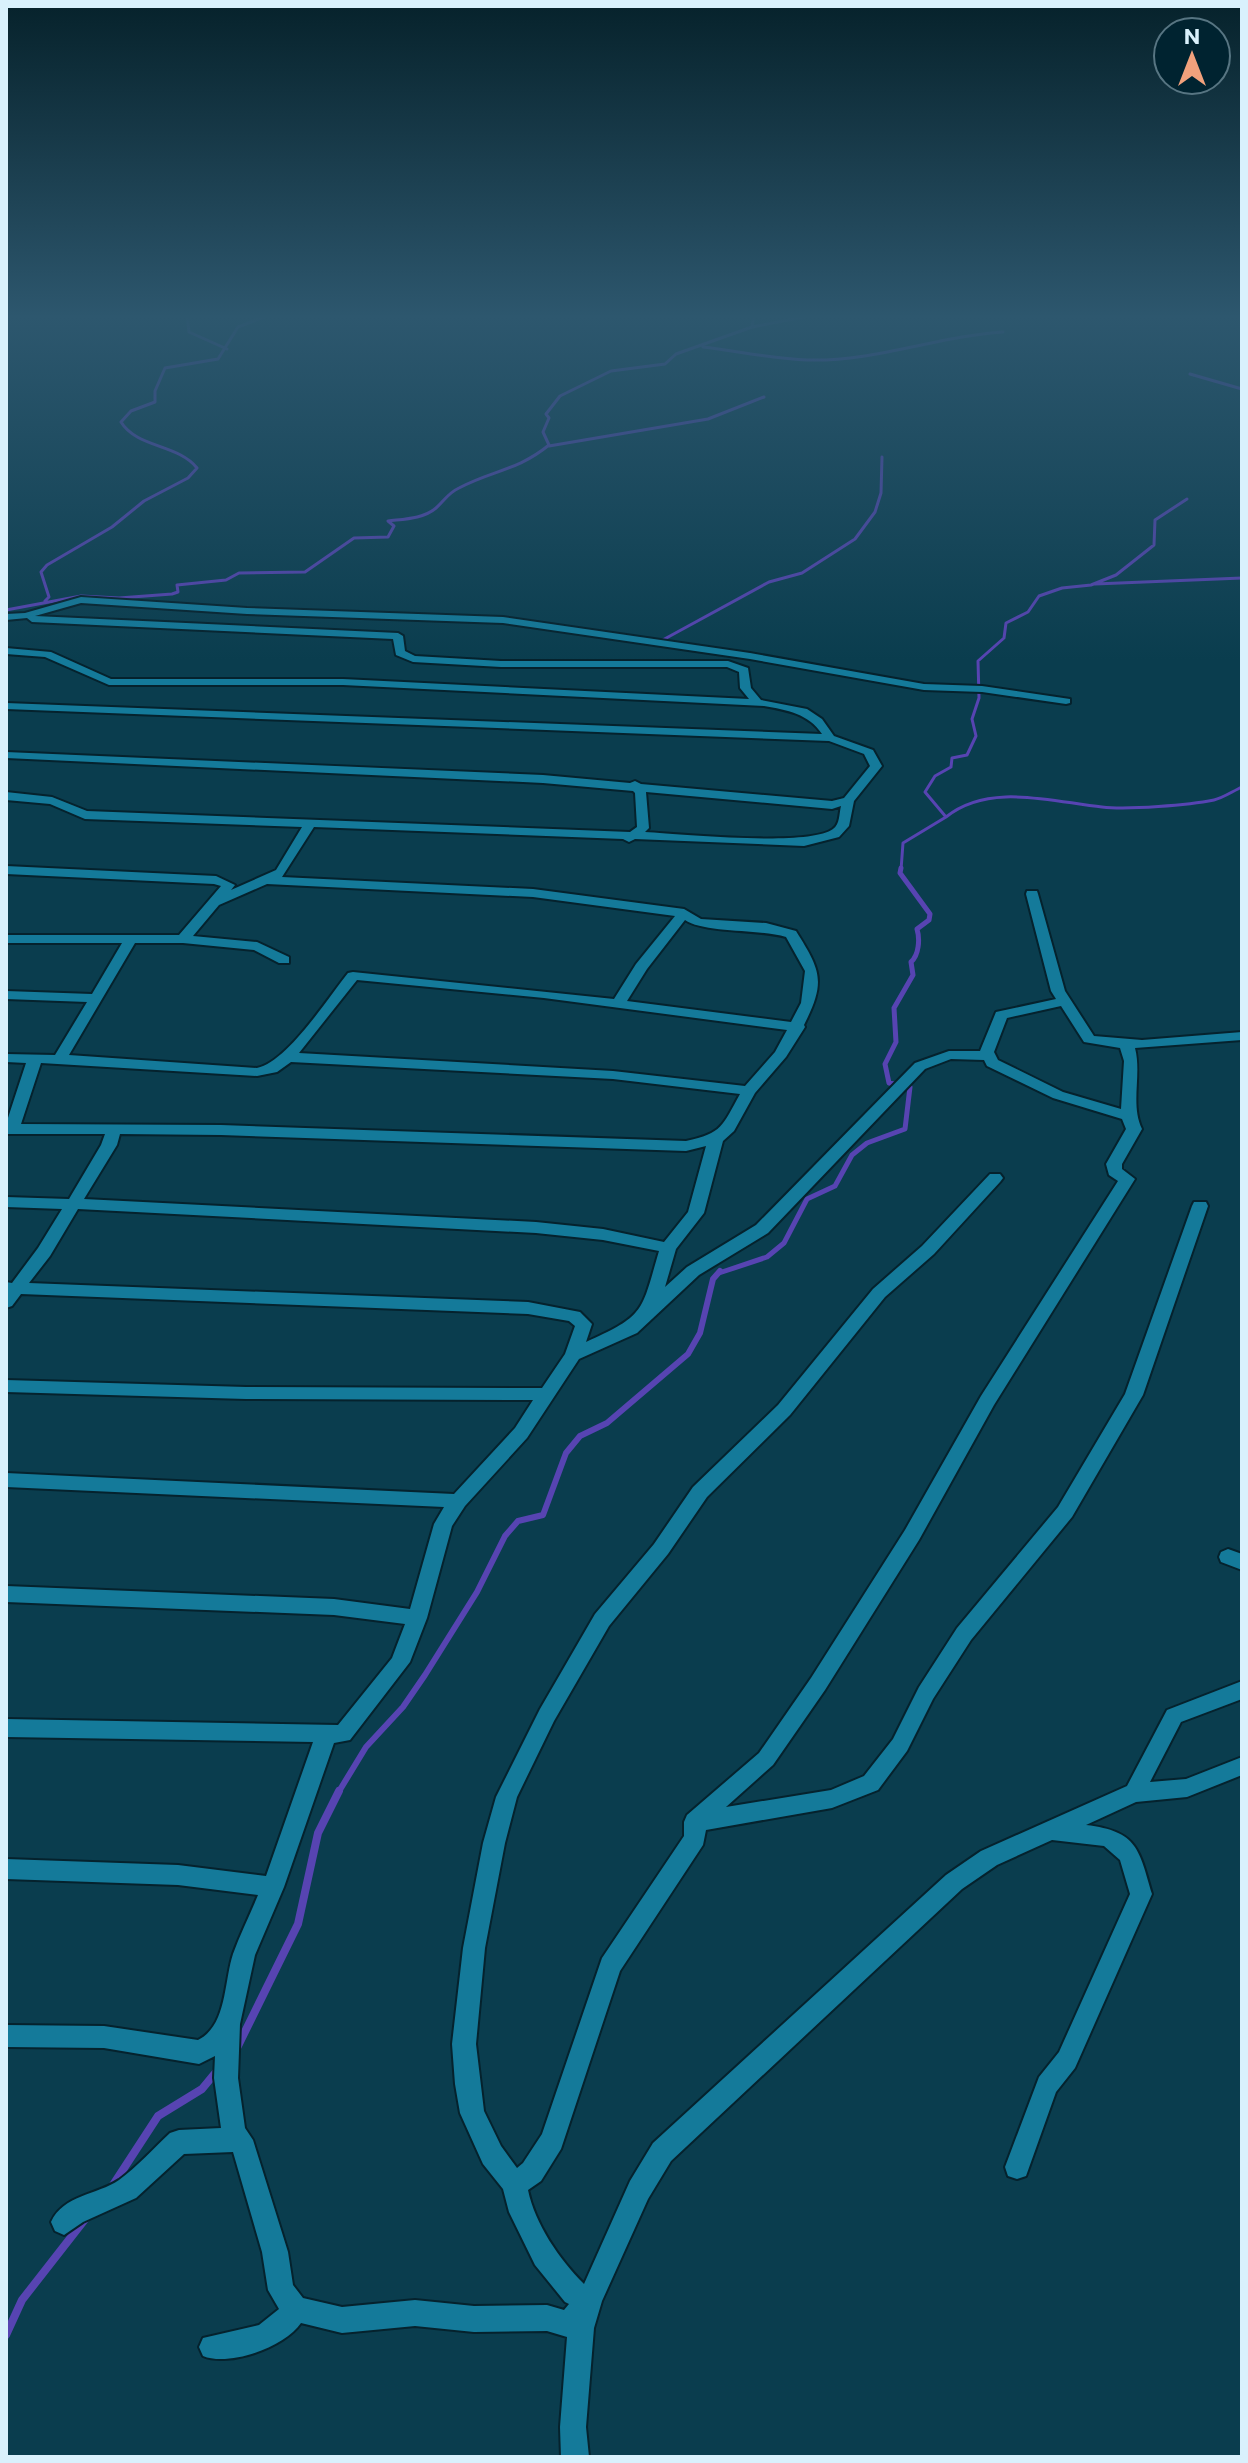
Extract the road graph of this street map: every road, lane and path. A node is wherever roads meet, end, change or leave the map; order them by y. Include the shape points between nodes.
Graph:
1 (6, 618) edge
2 (23, 618) junction
3 (6, 631) edge
4 (6, 651) edge
5 (1066, 701) dead end
6 (758, 703) junction
7 (6, 706) edge
8 (830, 738) junction
9 (6, 755) edge
10 (635, 785) junction
11 (6, 796) edge
12 (848, 801) junction
13 (310, 824) junction
14 (629, 838) junction
15 (6, 870) edge
16 (264, 880) junction
17 (1032, 894) dead end
18 (216, 902) junction
19 (684, 913) junction
20 (6, 939) edge
21 (183, 939) junction
22 (130, 940) junction
23 (284, 960) dead end
24 (6, 995) edge
25 (98, 998) junction
26 (1064, 1001) junction
27 (618, 1004) junction
28 (798, 1027) junction
29 (1242, 1036) edge
30 (1127, 1046) junction
31 (989, 1056) junction
32 (288, 1057) junction
33 (6, 1058) edge
34 (35, 1058) junction
35 (60, 1059) junction
36 (749, 1091) junction
37 (1128, 1116) junction
38 (9, 1129) edge
39 (113, 1131) junction
40 (716, 1139) junction
41 (995, 1178) dead end
42 (6, 1202) edge
43 (72, 1204) junction
44 (1200, 1206) dead end
45 (668, 1248) junction
46 (10, 1293) edge
47 (650, 1309) junction
48 (573, 1355) junction
49 (6, 1386) edge
50 (548, 1394) junction
51 (6, 1480) edge
52 (458, 1501) junction
53 (6, 1594) edge
54 (417, 1618) junction
55 (1242, 1690) edge
56 (6, 1728) edge
57 (327, 1732) junction
58 (1242, 1766) edge
59 (1134, 1793) junction
60 (695, 1822) junction
61 (1050, 1830) junction
62 (6, 1869) edge
63 (273, 1887) junction
64 (228, 2024) junction
65 (6, 2036) edge
66 (241, 2140) junction
67 (1017, 2167) dead end
68 (514, 2184) junction
69 (64, 2222) dead end
70 (590, 2299) junction
71 (295, 2309) junction
72 (212, 2347) dead end
73 (575, 2457) edge

1 - 2 street
2 - 3 street
2 - 5 street via 60,602 81,600 503,620 924,687
2 - 6 street via 398,636 400,653 413,659 728,664 744,670 746,688
4 - 6 street via 47,654 117,683 343,682
6 - 8 street via 807,713 818,719
7 - 8 street
8 - 12 street via 875,759 876,766
9 - 10 street
10 - 12 street via 832,805
10 - 14 street via 641,793 643,828
11 - 13 street via 52,801 85,815
12 - 14 street via 843,826 821,840
13 - 14 street
13 - 16 street via 281,873
15 - 18 street via 216,880 229,885
16 - 18 street
16 - 19 street via 533,893
17 - 26 street
18 - 21 street
19 - 27 street
19 - 28 street via 698,923 791,934 812,971
20 - 22 street
21 - 22 street
21 - 23 street via 257,946
22 - 25 street
24 - 25 street
25 - 35 street
26 - 30 street via 1089,1039
26 - 31 street via 1001,1015
27 - 28 street
27 - 32 street via 353,976
28 - 36 street
29 - 30 street
30 - 37 street
31 - 37 street via 992,1063 1058,1095
31 - 47 street via 949,1055 920,1066 762,1229 693,1271
32 - 35 street via 257,1072
32 - 36 street via 613,1075
33 - 34 street
34 - 35 street
34 - 38 street
36 - 40 street via 729,1128
37 - 60 street via 1134,1129 1114,1164 1114,1171 1127,1179 987,1401 912,1535 766,1759
38 - 39 street
39 - 40 street via 686,1146
39 - 43 street
40 - 45 street via 696,1213
41 - 68 street via 879,1293 784,1410 700,1492 602,1620 517,1776 483,1893 464,2044 472,2113 492,2155
42 - 43 street
43 - 45 street via 461,1223 628,1237
43 - 46 street via 44,1252
44 - 60 street via 1134,1395 1065,1512 964,1634 900,1745 871,1783 832,1799
45 - 47 street
46 - 48 street via 528,1308 574,1316 584,1324
47 - 48 street via 631,1329
48 - 50 street
49 - 50 street
50 - 52 street via 501,1457
51 - 52 street
52 - 54 street via 443,1524
53 - 54 street via 334,1607
54 - 57 street via 400,1662 373,1699 343,1734
55 - 59 street via 1174,1716
56 - 57 street
57 - 63 street
58 - 59 street via 1187,1788
59 - 61 street
60 - 68 street via 695,1838 610,1966 548,2149 532,2172
61 - 67 street via 1109,1837 1129,1854 1141,1894 1067,2060 1047,2085
61 - 70 street via 989,1858 954,1882 662,2152
62 - 63 street via 178,1875
63 - 64 street via 244,1955
64 - 65 street via 213,2045 199,2052 104,2037
64 - 66 street via 226,2078 234,2134
66 - 69 street via 179,2142 127,2189
66 - 71 street via 281,2290
68 - 70 street via 544,2256 574,2293
70 - 71 street via 568,2324 547,2318 415,2313 342,2320
70 - 73 street via 577,2350
71 - 72 street via 290,2320 266,2337

